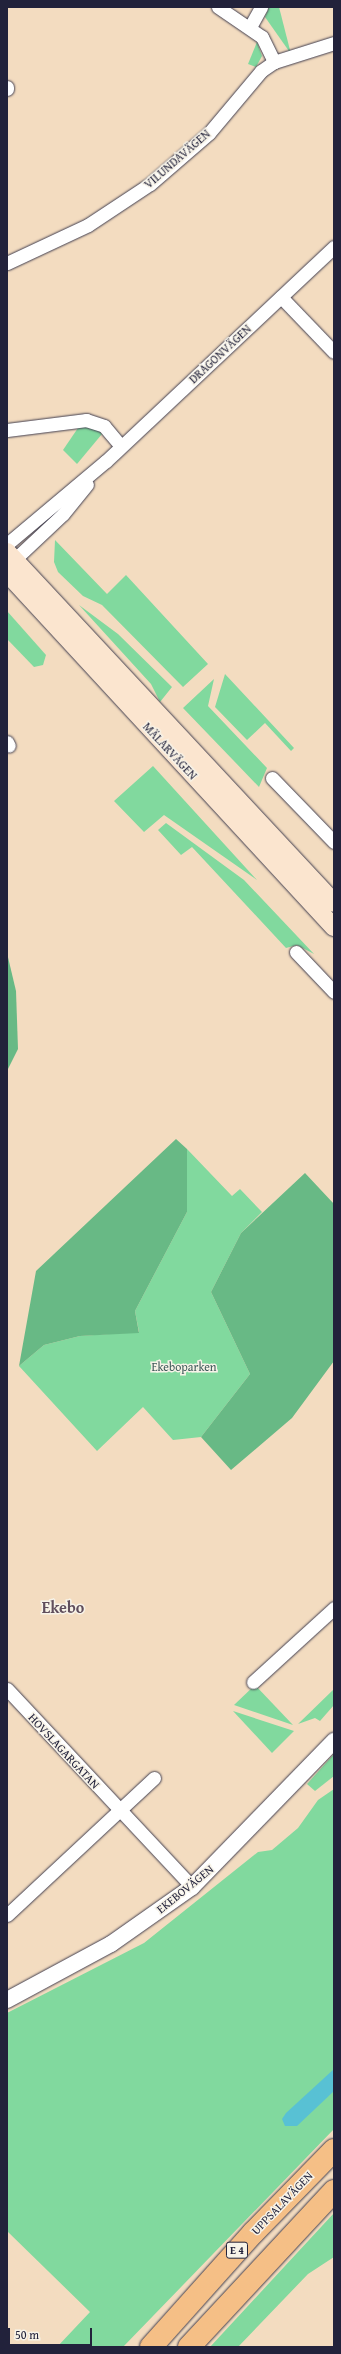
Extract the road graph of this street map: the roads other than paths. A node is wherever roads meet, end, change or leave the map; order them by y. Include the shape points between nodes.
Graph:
1 (218, 7) edge
2 (261, 7) edge
3 (250, 27) junction
4 (334, 43) edge
5 (274, 62) junction
6 (334, 247) edge
7 (7, 264) edge
8 (281, 297) junction
9 (334, 352) edge
10 (7, 430) edge
11 (121, 446) junction
12 (106, 461) junction
13 (8, 559) edge
14 (272, 778) dead end
15 (334, 842) edge
16 (334, 903) edge
17 (334, 927) edge
18 (296, 952) dead end
19 (334, 992) edge
20 (334, 1608) edge
21 (253, 1682) dead end
22 (7, 1689) edge
23 (334, 1741) edge
24 (154, 1778) dead end
25 (122, 1812) junction
26 (192, 1887) junction
27 (7, 1915) edge
28 (7, 2000) edge
29 (332, 2152) edge
30 (334, 2191) edge
31 (151, 2347) edge
32 (189, 2347) edge

1 - 3 street
2 - 3 street
3 - 5 street via 262,37
4 - 5 street, VILUNDAVÄGEN
5 - 7 street, VILUNDAVÄGEN via 261,71 209,132 150,184 88,225
6 - 8 street, DRAGONVÄGEN
8 - 9 street
8 - 11 street, DRAGONVÄGEN
10 - 11 street via 86,420 104,426
11 - 12 street, DRAGONVÄGEN
12 - 13 street, DRAGONVÄGEN
12 - 13 street, DRAGONVÄGEN via 63,514
13 - 16 main road, MÄLARVÄGEN
13 - 17 main road, MÄLARVÄGEN
14 - 15 street
18 - 19 street
20 - 21 street
22 - 25 street, HOVSLAGARGATAN
23 - 26 street, EKEBOVÄGEN
24 - 25 street
25 - 26 street, HOVSLAGARGATAN
25 - 27 street
26 - 28 street, EKEBOVÄGEN via 111,1944
29 - 31 highway, UPPSALAVÄGEN / E 4
30 - 32 highway, E 4

